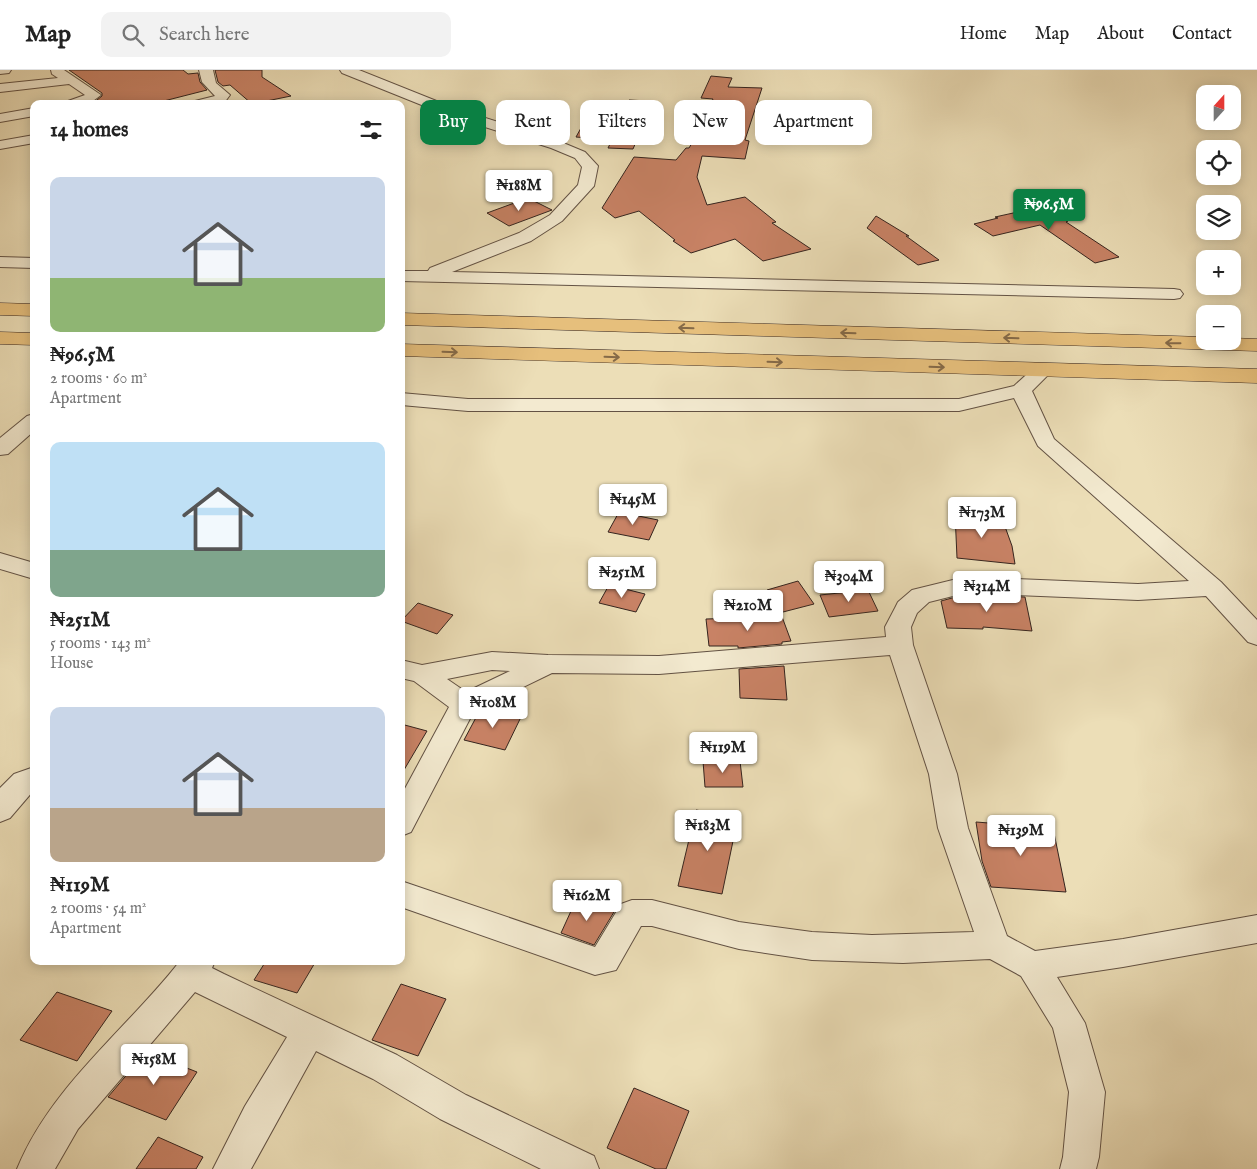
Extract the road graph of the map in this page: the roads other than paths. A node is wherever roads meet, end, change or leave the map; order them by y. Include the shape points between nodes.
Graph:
1 (0, 70) edge
2 (4, 70) edge
3 (55, 70) edge
4 (206, 70) edge
5 (347, 70) edge
6 (72, 80) junction
7 (0, 88) edge
8 (86, 100) edge
9 (219, 100) edge
10 (30, 113) edge
11 (0, 118) edge
12 (30, 139) edge
13 (0, 145) edge
14 (0, 262) edge
15 (30, 263) edge
16 (405, 276) edge
17 (425, 277) junction
18 (1174, 294) dead end
19 (0, 309) edge
20 (30, 310) edge
21 (405, 319) edge
22 (0, 338) edge
23 (30, 339) edge
24 (1257, 345) edge
25 (405, 350) edge
26 (1043, 370) junction
27 (1257, 376) edge
28 (1021, 390) junction
29 (405, 399) edge
30 (30, 423) edge
31 (0, 449) edge
32 (0, 561) edge
33 (30, 570) edge
34 (1212, 588) junction
35 (1257, 636) edge
36 (900, 645) junction
37 (549, 664) junction
38 (412, 671) edge
39 (464, 704) junction
40 (30, 778) edge
41 (0, 810) edge
42 (405, 816) edge
43 (405, 895) edge
44 (1257, 929) edge
45 (994, 946) junction
46 (1032, 966) junction
47 (195, 967) edge
48 (309, 1030) junction
49 (36, 1169) edge
50 (231, 1169) edge
51 (582, 1169) edge
52 (1078, 1169) edge

1 - 2 street
3 - 6 street
4 - 9 street via 214,91 223,95
5 - 17 street via 449,111 556,145 580,155 590,166 586,186 556,218 525,237
6 - 7 street
6 - 8 street via 94,95
10 - 11 street
12 - 13 street
14 - 15 street
16 - 17 street
17 - 18 street
19 - 20 highway
24 -> 21 highway
22 - 23 highway
25 -> 26 highway
26 - 27 highway
26 - 28 street
28 - 29 street via 959,405 468,404
28 - 34 street via 1045,442
30 - 31 street
32 - 33 street
34 - 35 street
34 - 36 street via 1138,592 966,585 921,596 914,602 898,627
36 - 37 street via 659,665
36 - 45 street via 943,774 953,828
37 - 38 street via 492,661
37 - 39 street
38 - 39 street
39 - 42 street
40 - 41 street
43 - 45 street via 595,961 605,960 632,914 640,912 751,938 834,948 900,950
44 - 46 street
45 - 46 street
46 - 52 street via 1068,1024 1086,1092
47 - 48 street
47 - 49 street via 64,1117
48 - 50 street
48 - 51 street via 385,1067 453,1107

